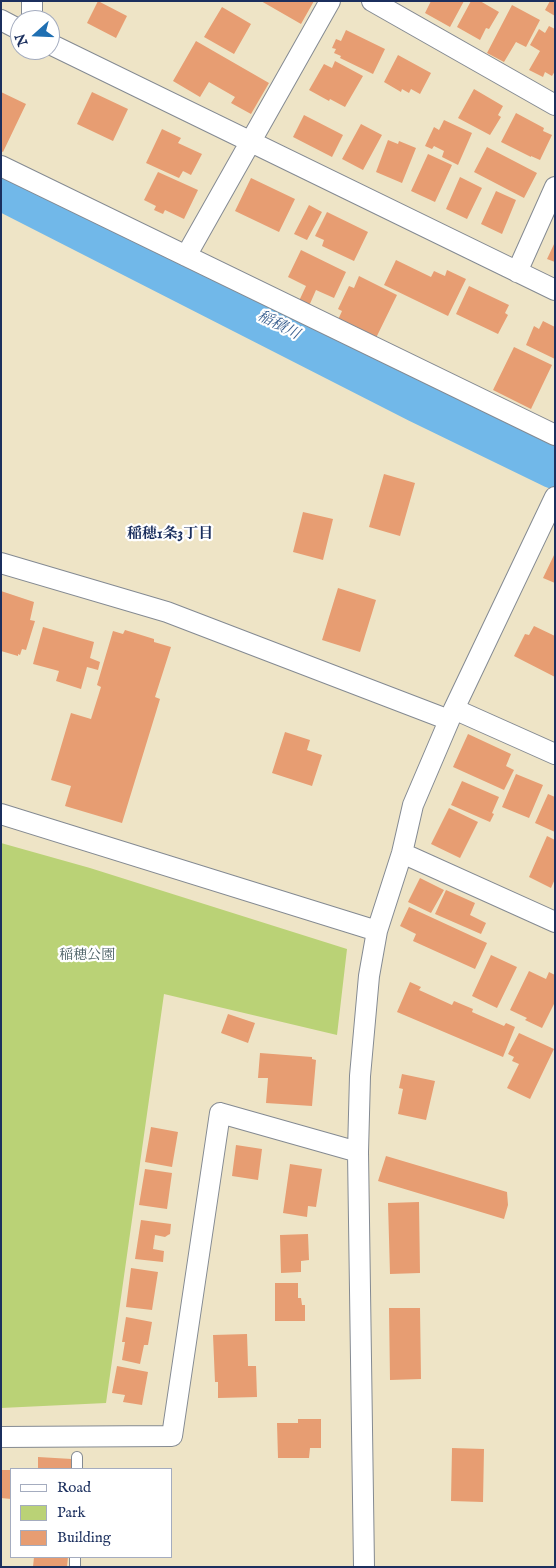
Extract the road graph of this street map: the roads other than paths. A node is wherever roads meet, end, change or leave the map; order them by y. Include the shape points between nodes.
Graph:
1 (330, 1) edge
2 (372, 1) edge
3 (60, 49) edge
4 (555, 104) edge
5 (251, 142) junction
6 (1, 166) edge
7 (555, 187) edge
8 (186, 256) junction
9 (517, 272) junction
10 (555, 290) edge
11 (555, 435) edge
12 (554, 500) edge
13 (1, 563) edge
14 (452, 715) junction
15 (555, 754) edge
16 (1, 814) edge
17 (402, 853) junction
18 (555, 922) edge
19 (377, 931) junction
20 (358, 1152) junction
21 (1, 1437) edge
22 (77, 1457) dead end
23 (77, 1468) edge
24 (364, 1567) edge

1 - 5 street
2 - 4 street
3 - 5 street
5 - 8 street
5 - 9 street
6 - 8 street
7 - 9 street
8 - 11 street
9 - 10 street
12 - 14 street
13 - 14 street via 167,612
14 - 15 street
14 - 17 street via 413,805
16 - 19 street
17 - 18 street
17 - 19 street
19 - 20 street via 363,1040
20 - 21 street via 220,1113 172,1436
20 - 24 street
22 - 23 lane

